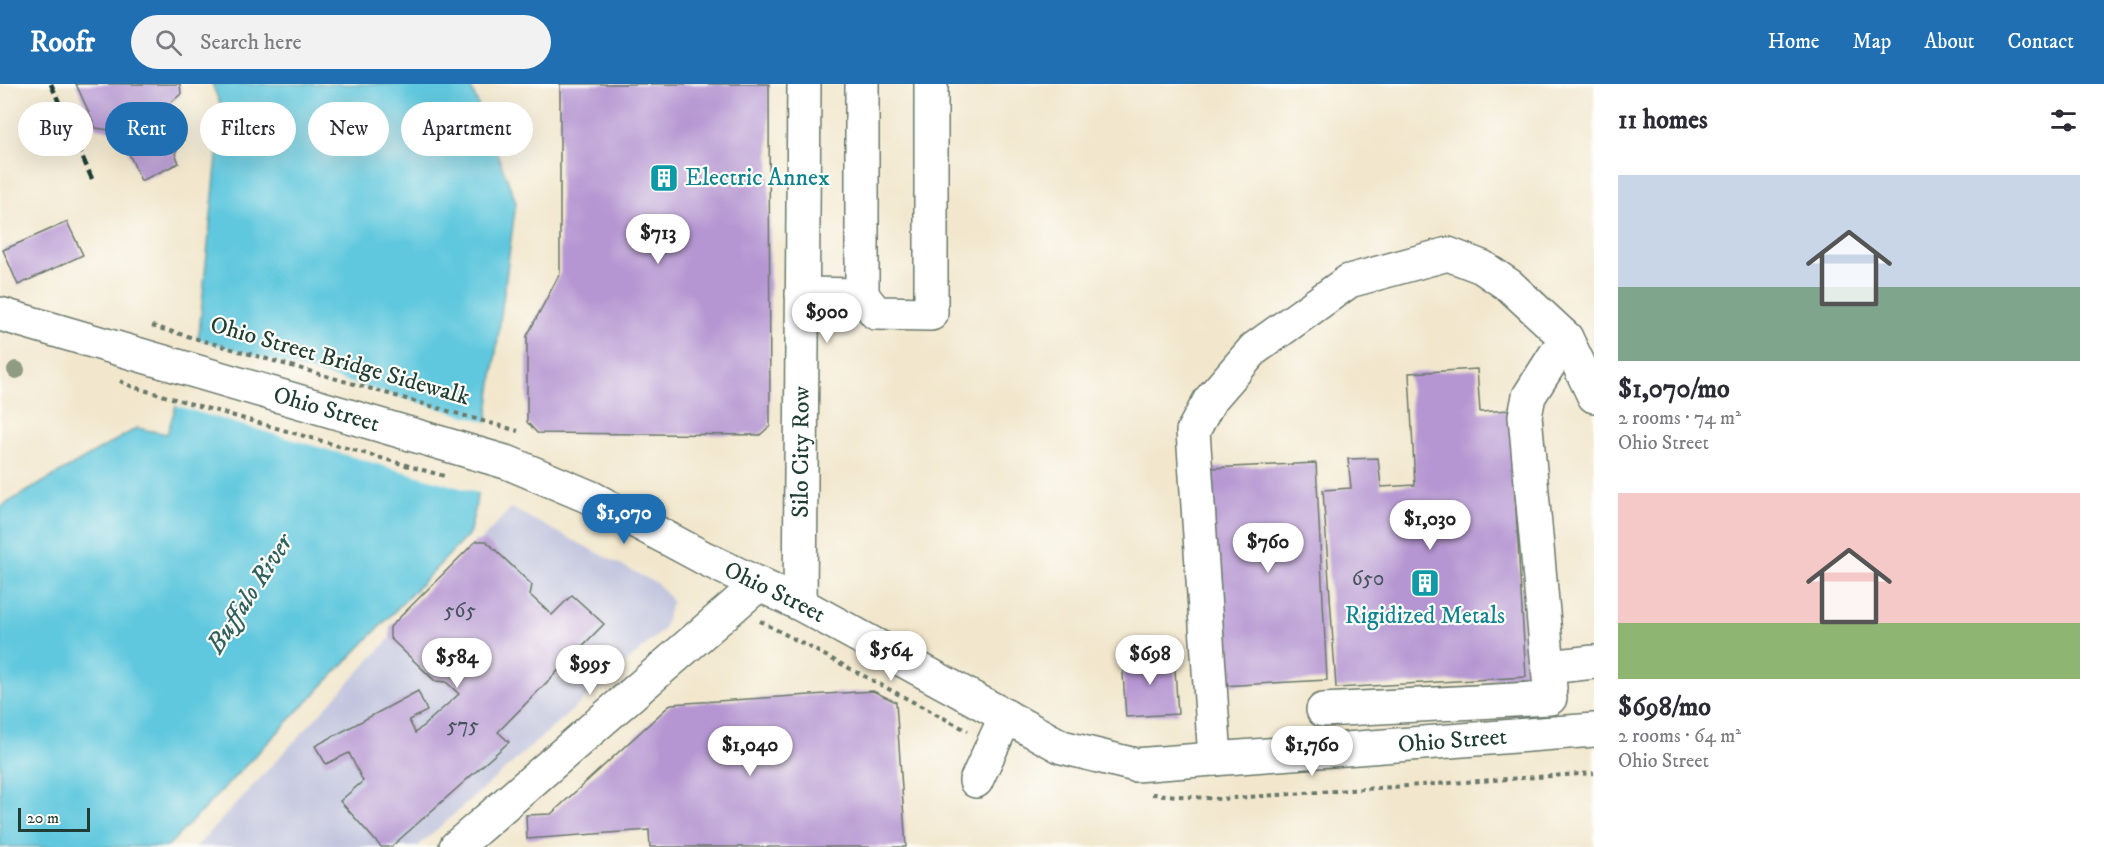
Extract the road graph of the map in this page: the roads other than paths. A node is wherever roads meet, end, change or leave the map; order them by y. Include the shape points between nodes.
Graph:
1 (804, 84) edge
2 (862, 84) edge
3 (931, 84) edge
4 (802, 294) junction
5 (862, 295) junction
6 (0, 314) edge
7 (1566, 338) junction
8 (1594, 396) edge
9 (759, 584) junction
10 (800, 604) junction
11 (1594, 662) edge
12 (1549, 683) junction
13 (1444, 704) junction
14 (1006, 716) junction
15 (1594, 730) edge
16 (1553, 733) junction
17 (1447, 741) junction
18 (1348, 749) junction
19 (1215, 759) junction
20 (976, 781) dead end
21 (456, 847) edge

1 - 4 street, Silo City Row
2 - 5 street
3 - 5 street via 931,314 876,314
4 - 5 street
4 - 10 street, Silo City Row
6 - 9 street, Ohio Street via 148,340 509,463 592,498
7 - 8 street
7 - 12 street via 1528,396 1525,416
7 - 19 street via 1510,286 1482,267 1448,254 1349,281 1254,349 1210,400 1193,431
9 - 10 street, Ohio Street
9 - 21 street
10 - 14 street, Ohio Street
11 - 12 street
12 - 13 street
12 - 16 street
13 - 17 street
13 - 18 street via 1334,709
14 - 19 street, Ohio Street via 1062,747 1135,765
14 - 20 street
15 - 16 street, Ohio Street
16 - 17 street, Ohio Street
17 - 18 street, Ohio Street
18 - 19 street, Ohio Street

